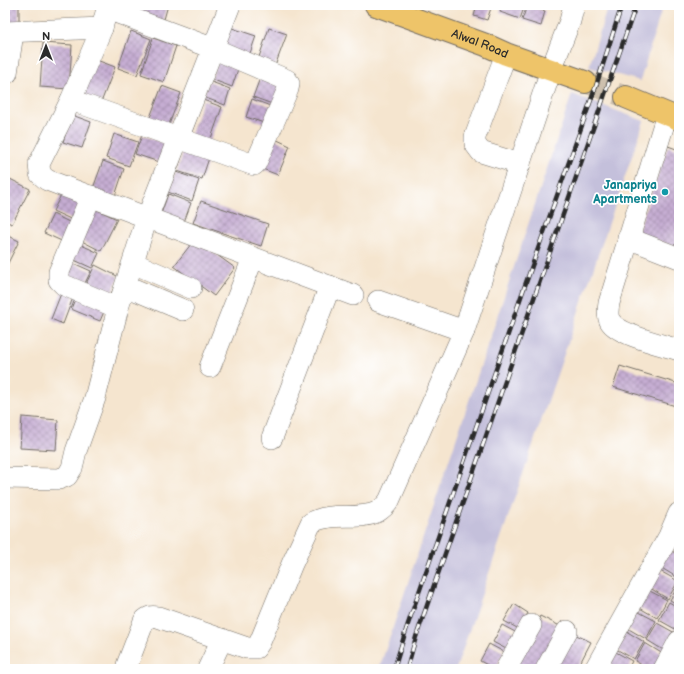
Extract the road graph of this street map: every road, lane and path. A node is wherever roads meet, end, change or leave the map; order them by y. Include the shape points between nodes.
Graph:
1 (230, 5) edge
2 (376, 5) edge
3 (574, 5) edge
4 (106, 14) edge
5 (9, 33) edge
6 (212, 48) junction
7 (506, 54) junction
8 (551, 70) junction
9 (7, 73) dead end
10 (585, 82) tunnel mouth
11 (626, 97) tunnel mouth
12 (71, 100) junction
13 (673, 116) edge
14 (179, 139) junction
15 (520, 164) junction
16 (91, 196) junction
17 (147, 218) junction
18 (628, 238) junction
19 (253, 258) junction
20 (679, 258) edge
21 (138, 265) junction
22 (330, 286) junction
23 (130, 288) junction
24 (191, 288) dead end
25 (353, 295) dead end
26 (378, 301) dead end
27 (118, 308) junction
28 (183, 310) dead end
29 (464, 331) junction
30 (679, 350) edge
31 (210, 367) dead end
32 (272, 438) dead end
33 (5, 478) edge
34 (679, 513) edge
35 (674, 538) edge
36 (531, 625) dead end
37 (567, 631) dead end
38 (222, 639) junction
39 (679, 641) edge
40 (127, 665) dead end
41 (208, 669) edge
42 (506, 669) edge
43 (546, 669) edge
44 (595, 669) edge
45 (664, 669) edge

1 - 6 street
2 - 7 main road, Alwal Road
3 - 8 street
4 - 5 street
4 - 6 street
4 - 12 street
5 - 9 street
6 - 14 street
6 - 14 street via 287,80 288,89 254,165
7 - 8 main road, Alwal Road
7 - 15 street via 475,137 475,144 481,152
8 - 10 main road, Alwal Road
8 - 15 street
11 - 13 main road
12 - 14 street
12 - 16 street via 39,164 40,174 47,180
13 - 18 street
14 - 17 street
15 - 29 street
16 - 17 street
16 - 27 street via 59,272 59,280 64,285
17 - 19 street
17 - 21 street
18 - 20 street
18 - 30 street via 609,303 610,321 618,329 633,336
19 - 22 street
19 - 31 street
21 - 23 street
21 - 24 street
22 - 25 street
22 - 32 street
23 - 27 street
23 - 28 street
26 - 29 street
27 - 33 street via 95,398 72,468 67,476 59,480
29 - 38 street via 389,502 374,513 326,518 311,523 256,648 251,649
34 - 35 street
35 - 44 street
36 - 42 street
37 - 43 street
38 - 40 street via 158,617 148,617 144,621
38 - 41 street
39 - 45 street

